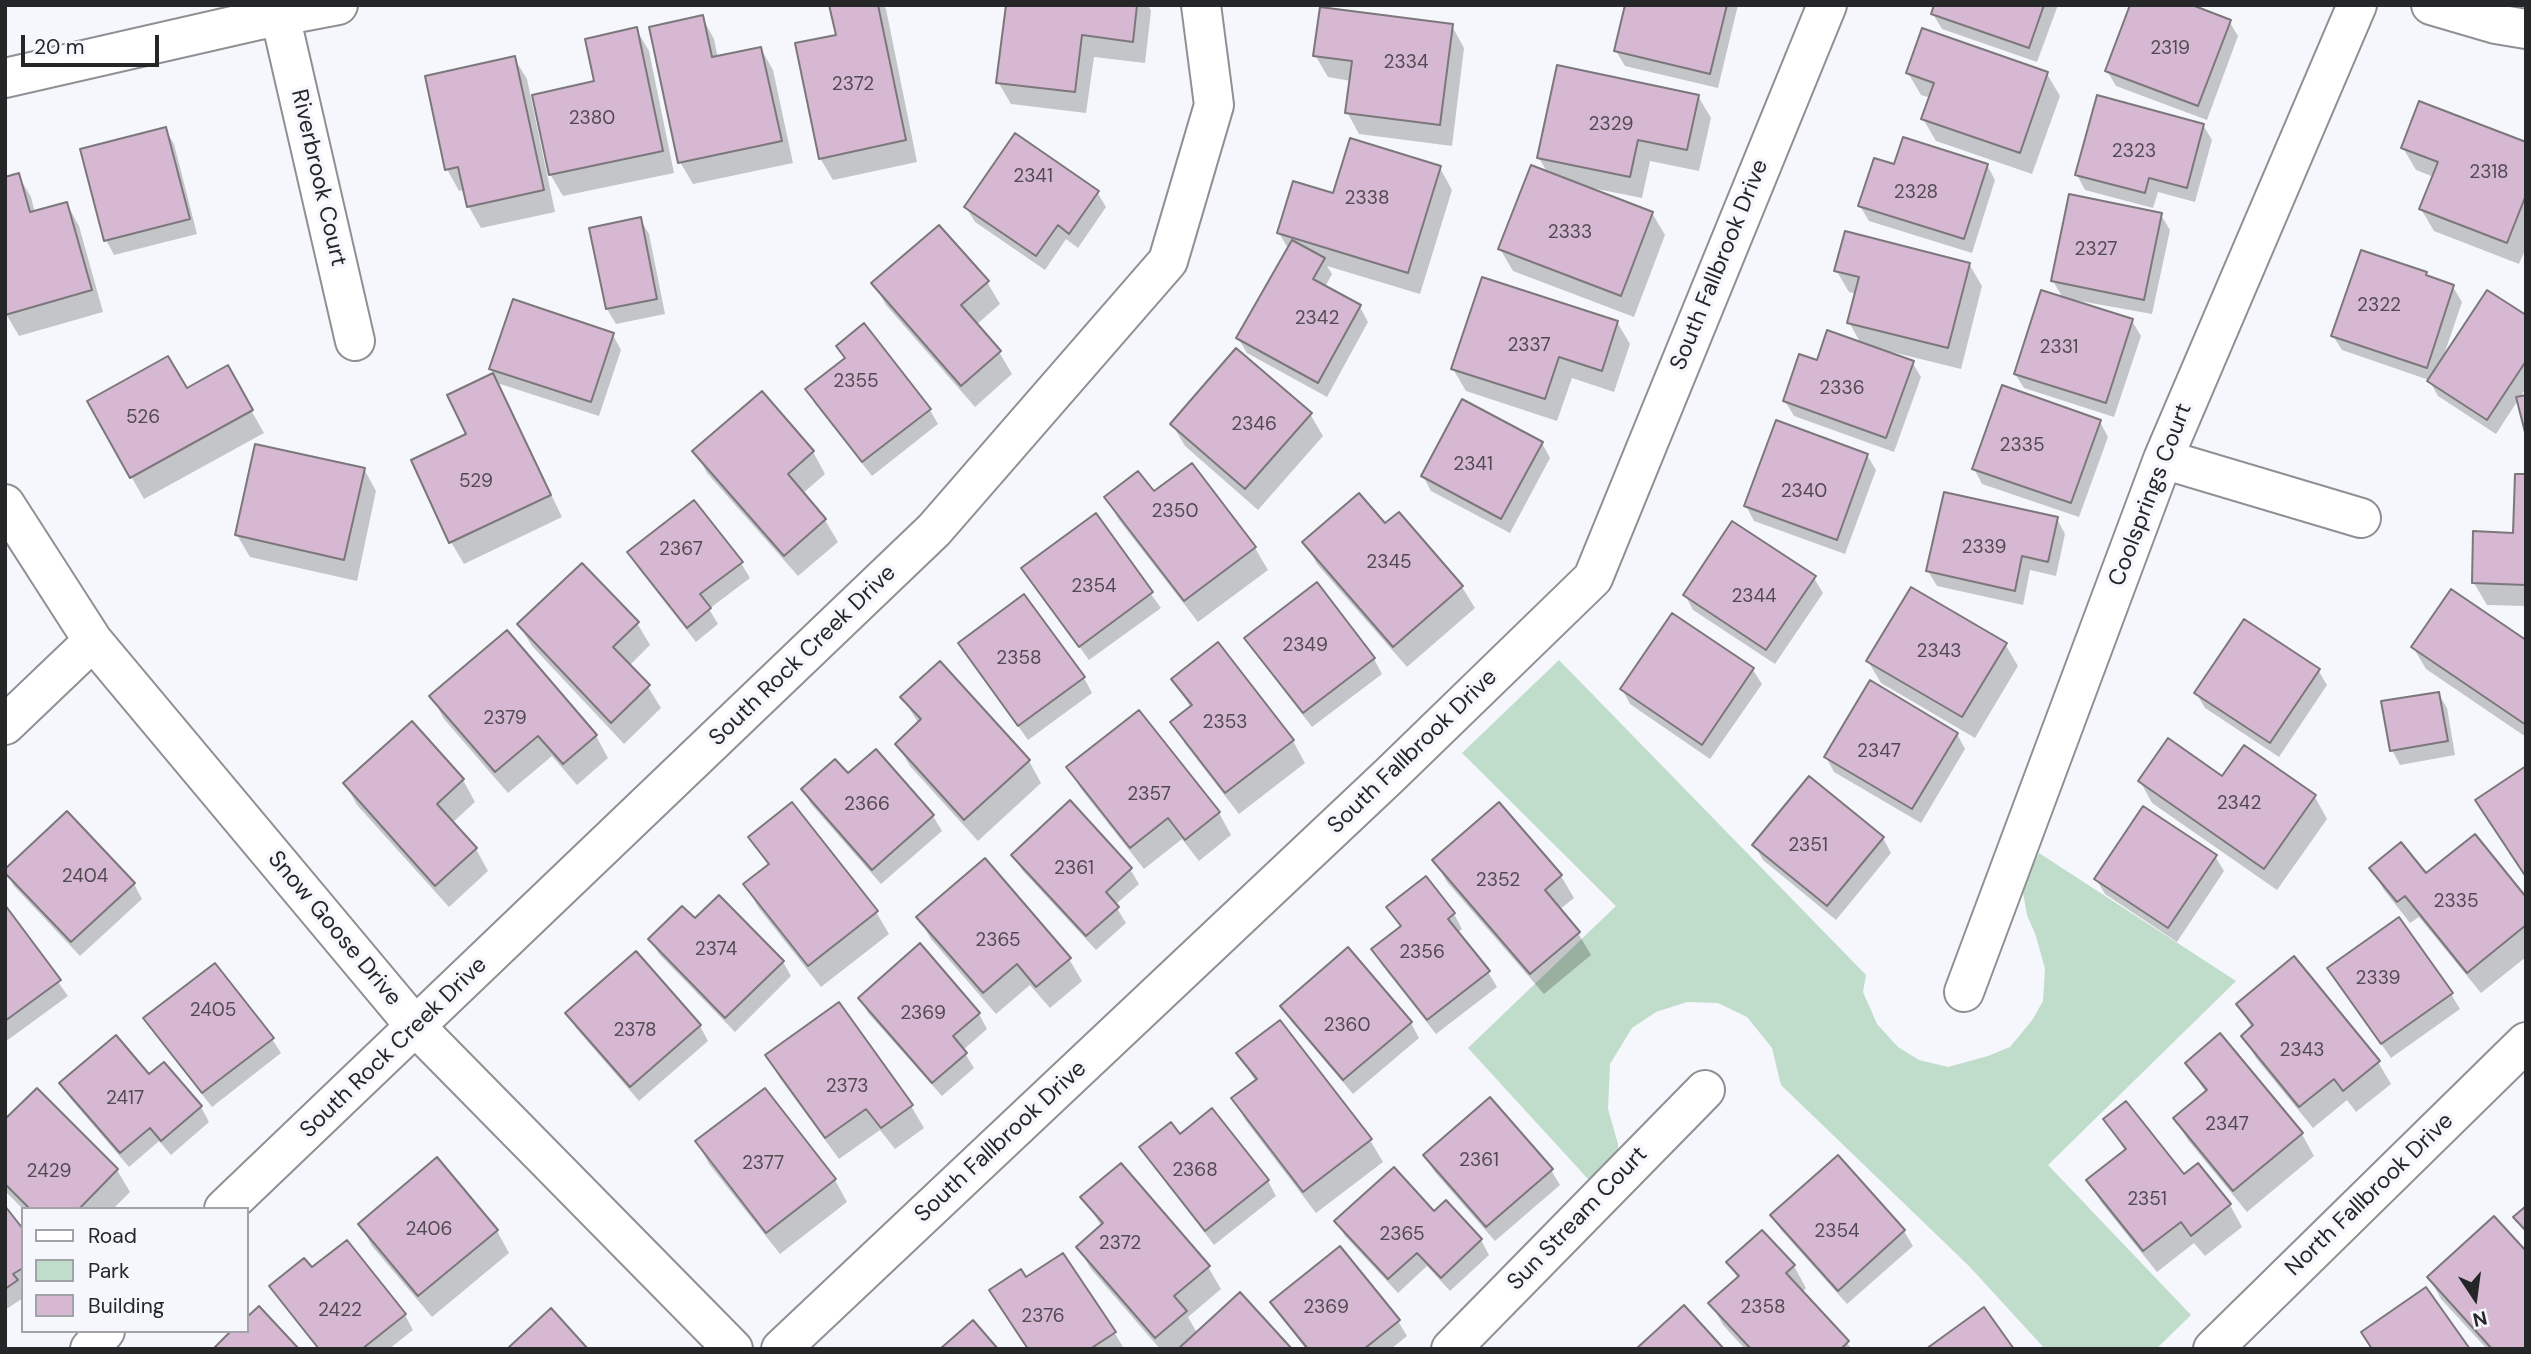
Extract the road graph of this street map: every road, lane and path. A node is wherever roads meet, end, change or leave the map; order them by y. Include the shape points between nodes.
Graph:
1 (338, 5) edge
2 (1201, 5) edge
3 (1827, 5) edge
4 (2357, 5) edge
5 (2431, 5) edge
6 (281, 15) junction
7 (2526, 29) edge
8 (5, 78) edge
9 (355, 341) dead end
10 (2163, 459) junction
11 (5, 504) edge
12 (2361, 518) dead end
13 (93, 641) junction
14 (5, 725) edge
15 (1964, 992) dead end
16 (416, 1027) junction
17 (2526, 1042) edge
18 (1705, 1090) dead end
19 (226, 1207) edge
20 (103, 1333) edge
21 (90, 1349) edge
22 (733, 1349) edge
23 (781, 1349) edge
24 (1451, 1349) edge
25 (2213, 1349) edge

1 - 6 street
2 - 16 street, South Rock Creek Drive via 1214,106 1168,261 934,530
3 - 23 street, South Fallbrook Drive via 1592,578 1390,775
4 - 10 street, Coolsprings Court
5 - 7 street
6 - 8 street
6 - 9 street, Riverbrook Court
10 - 12 street
10 - 15 street, Coolsprings Court
11 - 13 street, Snow Goose Drive
13 - 14 street
13 - 16 street, Snow Goose Drive
16 - 19 street, South Rock Creek Drive
16 - 22 street, Snow Goose Drive
17 - 25 street, North Fallbrook Drive
18 - 24 street, Sun Stream Court
20 - 21 street

